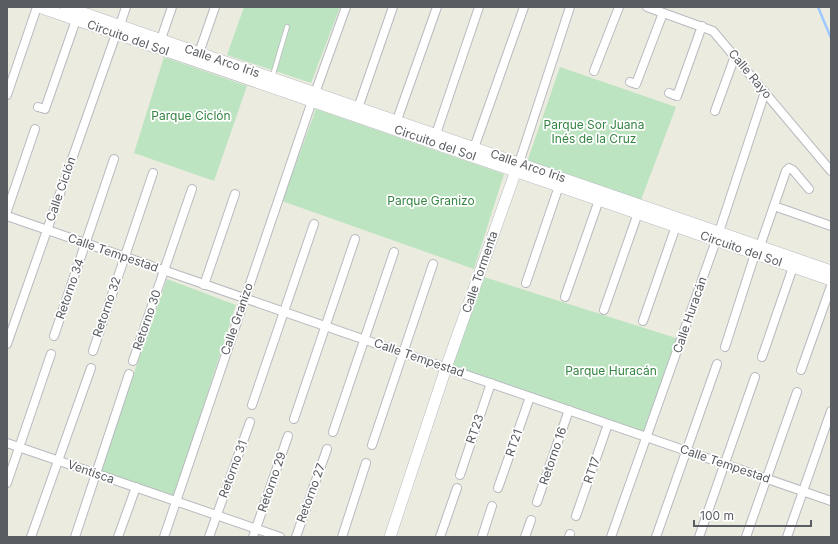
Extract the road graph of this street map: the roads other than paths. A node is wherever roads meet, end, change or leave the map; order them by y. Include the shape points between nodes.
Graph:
1 (38, 7) edge
2 (66, 7) edge
3 (126, 7) edge
4 (172, 7) edge
5 (215, 7) edge
6 (346, 7) edge
7 (393, 7) edge
8 (437, 7) edge
9 (479, 7) edge
10 (524, 7) edge
11 (570, 7) edge
12 (619, 7) edge
13 (648, 7) edge
14 (79, 13) edge
15 (663, 13) junction
16 (702, 26) junction
17 (287, 27) dead end
18 (118, 30) junction
19 (161, 39) junction
20 (199, 53) junction
21 (735, 56) junction
22 (594, 71) dead end
23 (245, 73) junction
24 (272, 78) junction
25 (630, 82) dead end
26 (765, 92) junction
27 (669, 93) dead end
28 (7, 95) edge
29 (313, 97) junction
30 (38, 107) dead end
31 (358, 108) junction
32 (715, 111) dead end
33 (397, 120) junction
34 (35, 129) dead end
35 (436, 134) junction
36 (474, 148) junction
37 (114, 159) dead end
38 (517, 167) junction
39 (831, 171) edge
40 (153, 173) dead end
41 (559, 186) junction
42 (192, 188) dead end
43 (809, 189) dead end
44 (235, 194) dead end
45 (599, 200) junction
46 (774, 206) junction
47 (7, 211) edge
48 (638, 213) junction
49 (7, 216) edge
50 (314, 224) dead end
51 (676, 226) junction
52 (831, 226) edge
53 (47, 230) junction
54 (718, 236) junction
55 (355, 239) dead end
56 (85, 243) junction
57 (758, 250) junction
58 (394, 252) dead end
59 (124, 257) junction
60 (433, 264) dead end
61 (793, 267) junction
62 (164, 270) junction
63 (831, 271) edge
64 (831, 280) edge
65 (526, 283) dead end
66 (204, 285) junction
67 (831, 286) edge
68 (565, 297) dead end
69 (244, 298) junction
70 (604, 310) dead end
71 (284, 312) junction
72 (643, 321) dead end
73 (326, 327) junction
74 (54, 336) dead end
75 (364, 340) junction
76 (7, 344) edge
77 (725, 347) dead end
78 (93, 350) dead end
79 (404, 353) junction
80 (51, 354) dead end
81 (762, 357) dead end
82 (133, 361) dead end
83 (717, 364) dead end
84 (91, 368) dead end
85 (446, 368) junction
86 (801, 370) dead end
87 (129, 374) dead end
88 (755, 377) dead end
89 (491, 383) junction
90 (797, 392) dead end
91 (530, 397) junction
92 (252, 405) dead end
93 (569, 410) junction
94 (831, 411) edge
95 (294, 419) dead end
96 (250, 422) dead end
97 (608, 424) junction
98 (333, 432) dead end
99 (288, 436) dead end
100 (647, 437) junction
101 (7, 443) edge
102 (372, 445) dead end
103 (20, 447) junction
104 (327, 449) dead end
105 (687, 451) junction
106 (58, 461) junction
107 (366, 463) dead end
108 (724, 463) junction
109 (96, 474) junction
110 (460, 475) dead end
111 (766, 478) junction
112 (7, 484) edge
113 (136, 487) junction
114 (457, 488) dead end
115 (498, 488) dead end
116 (803, 491) junction
117 (176, 501) junction
118 (831, 501) edge
119 (537, 502) dead end
120 (492, 506) dead end
121 (217, 515) junction
122 (576, 516) dead end
123 (531, 520) dead end
124 (256, 529) junction
125 (31, 537) edge
126 (75, 537) edge
127 (118, 537) edge
128 (164, 537) edge
129 (209, 537) edge
130 (253, 537) edge
131 (280, 537) edge
132 (296, 537) edge
133 (342, 537) edge
134 (390, 537) edge
135 (440, 537) edge
136 (482, 537) edge
137 (525, 537) edge
138 (611, 537) edge
139 (656, 537) edge
140 (699, 537) edge
141 (746, 537) edge
142 (788, 537) edge

1 - 14 street, Circuito del Sol
1 - 28 street
2 - 14 street, Calle Arco Iris
3 - 18 street, Calle Ciclón
4 - 19 street
5 - 20 street
6 - 29 street, Calle Granizo
7 - 31 street
8 - 33 street
9 - 35 street
10 - 36 street
11 - 38 street, Calle Tormenta
12 - 22 street
13 - 15 street, Calle Rayo
14 - 18 street, Calle Arco Iris
14 - 30 street via 45,109
15 - 16 street, Calle Rayo
15 - 25 street via 636,84
16 - 21 street, Calle Rayo via 713,32
16 - 27 street via 677,96
17 - 24 lane
18 - 19 street, Calle Arco Iris
18 - 23 street, Circuito del Sol
18 - 53 street, Calle Ciclón
19 - 20 street, Calle Arco Iris
20 - 23 street, Calle Arco Iris
21 - 26 street, Calle Rayo
21 - 32 street
23 - 24 street, Calle Arco Iris
23 - 29 street, Circuito del Sol
24 - 29 street, Calle Arco Iris
26 - 39 street, Calle Rayo
26 - 54 street, Calle Huracán
29 - 31 street, Calle Arco Iris
29 - 38 street, Circuito del Sol
29 - 69 street, Calle Granizo
31 - 33 street, Calle Arco Iris
33 - 35 street, Calle Arco Iris
34 - 47 street
35 - 36 street, Calle Arco Iris
36 - 38 street, Calle Arco Iris
37 - 56 street, Retorno 34
38 - 41 street, Circuito del Sol
38 - 54 street, Calle Arco Iris
38 - 85 street, Calle Tormenta
40 - 59 street, Retorno 32
41 - 45 street, Circuito del Sol
41 - 65 street
42 - 62 street, Retorno 30
43 - 46 street via 789,168
44 - 66 street
45 - 48 street, Circuito del Sol
45 - 68 street
46 - 52 street
46 - 57 street
48 - 51 street, Circuito del Sol
48 - 70 street
49 - 53 street, Calle Tempestad
50 - 71 street
51 - 54 street, Circuito del Sol
51 - 72 street
53 - 56 street, Calle Tempestad
53 - 76 street, Calle Ciclón
54 - 57 street, Calle Arco Iris
54 - 100 street, Calle Huracán
55 - 73 street
56 - 59 street, Calle Tempestad
56 - 74 street, Retorno 34
57 - 61 street, Circuito del Sol
57 - 63 street, Calle Arco Iris
57 - 77 street
58 - 75 street
59 - 62 street, Calle Tempestad
59 - 78 street, Retorno 32
60 - 79 street
61 - 64 street, Circuito del Sol
61 - 81 street
62 - 66 street, Calle Tempestad
62 - 82 street, Retorno 30
66 - 69 street, Calle Tempestad
67 - 86 street
69 - 71 street, Calle Tempestad
69 - 117 street, Calle Granizo
71 - 73 street, Calle Tempestad
71 - 92 street
73 - 75 street, Calle Tempestad
73 - 95 street
75 - 79 street, Calle Tempestad
75 - 98 street
79 - 85 street, Calle Tempestad
79 - 102 street
80 - 103 street
83 - 105 street
84 - 106 street
85 - 89 street, Calle Tempestad
85 - 134 street, Calle Tormenta
87 - 109 street
88 - 108 street
89 - 91 street, Calle Tempestad
89 - 110 street, RT23
90 - 111 street
91 - 93 street, Calle Tempestad
91 - 115 street, RT21
93 - 97 street, Calle Tempestad
93 - 119 street, Retorno 16
94 - 116 street
96 - 121 street, Retorno 31
97 - 100 street, Calle Tempestad
97 - 122 street, RT17
99 - 124 street, Retorno 29
100 - 105 street, Calle Tempestad
100 - 138 street, Calle Huracán
101 - 103 street, Ventisca
103 - 106 street, Ventisca
103 - 112 street
104 - 132 street, Retorno 27
105 - 108 street, Calle Tempestad
105 - 139 street
106 - 109 street, Ventisca
106 - 125 street
107 - 133 street
108 - 111 street, Calle Tempestad
108 - 140 street
109 - 113 street, Ventisca
109 - 126 street
111 - 116 street, Calle Tempestad
111 - 141 street
113 - 117 street, Ventisca
113 - 127 street
114 - 135 street
116 - 118 street, Calle Tempestad
116 - 142 street
117 - 121 street, Ventisca
117 - 128 street, Calle Granizo
120 - 136 street
121 - 124 street, Ventisca
121 - 129 street, Retorno 31
123 - 137 street
124 - 130 street, Retorno 29
124 - 131 street, Ventisca

